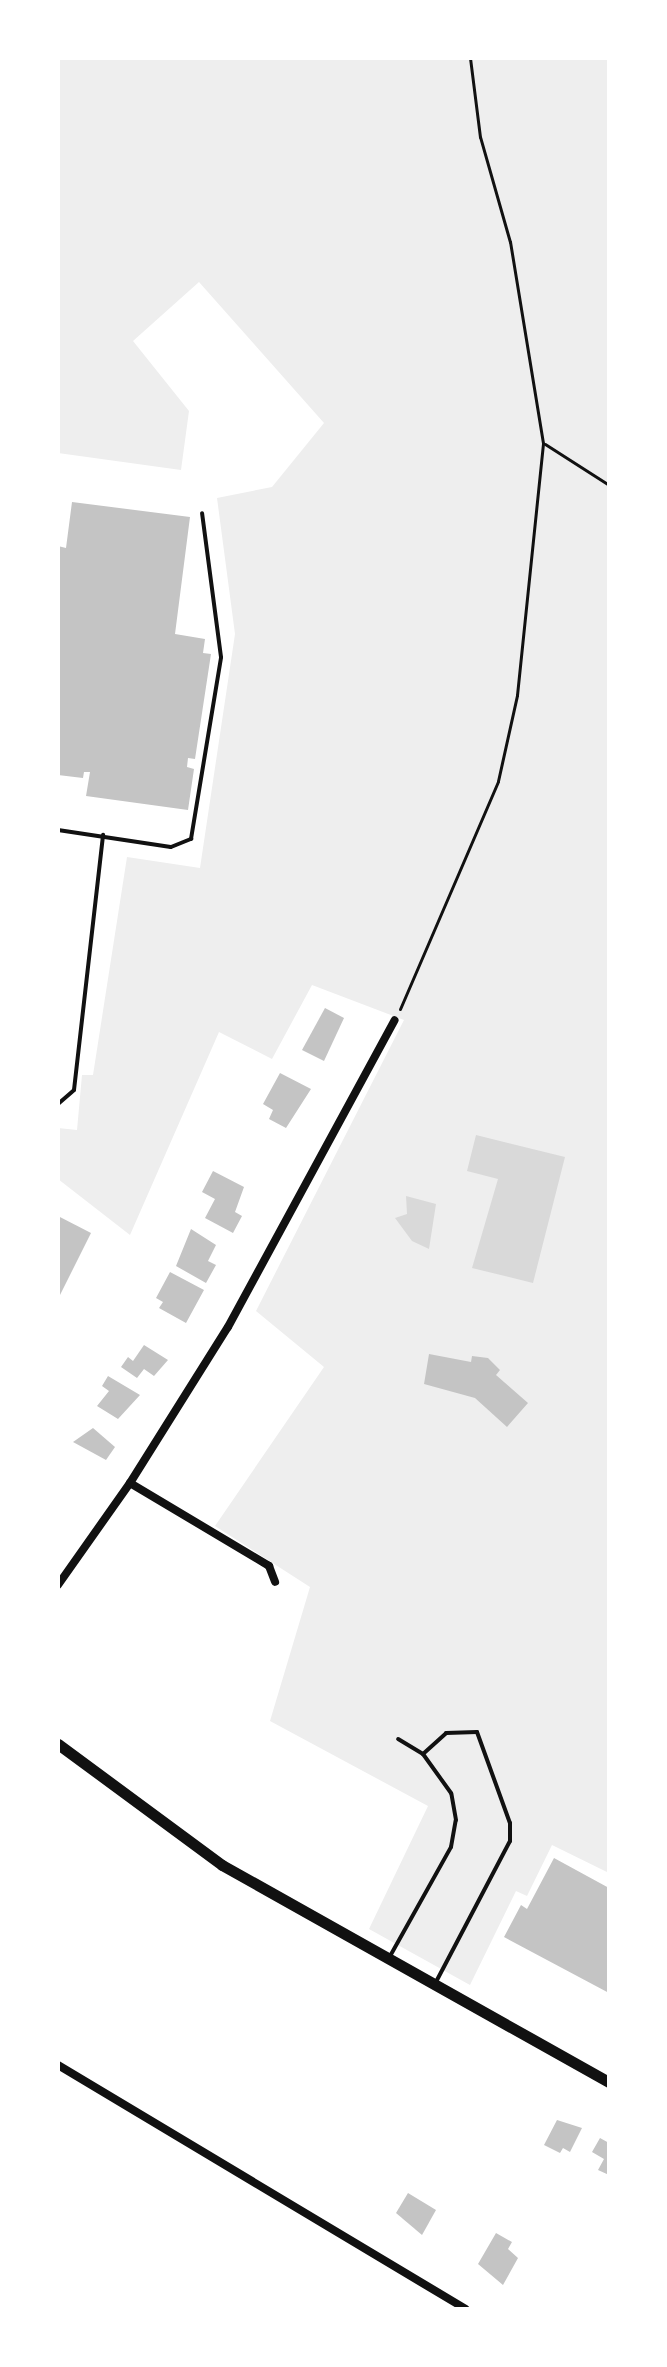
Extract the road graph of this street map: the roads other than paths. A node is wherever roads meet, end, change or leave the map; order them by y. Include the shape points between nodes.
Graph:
1 (202, 513) dead end
2 (58, 830) edge
3 (103, 835) junction
4 (395, 1020) road end
5 (58, 1104) edge
6 (130, 1483) junction
7 (275, 1582) dead end
8 (58, 1585) edge
9 (398, 1739) dead end
10 (58, 1744) edge
11 (423, 1754) junction
12 (388, 1961) junction
13 (433, 1987) junction
14 (58, 2065) edge
15 (609, 2082) edge
16 (466, 2309) edge

1 - 3 lane via 221,657 191,839 171,847
2 - 3 lane
3 - 5 lane via 74,1090
4 - 6 street via 228,1327
6 - 7 street via 269,1566
6 - 8 street
9 - 11 lane
10 - 12 street via 222,1865
11 - 12 lane via 451,1793 456,1820 451,1847
11 - 13 lane via 446,1733 477,1732 510,1823 510,1841
12 - 13 street
13 - 15 street
14 - 16 street

